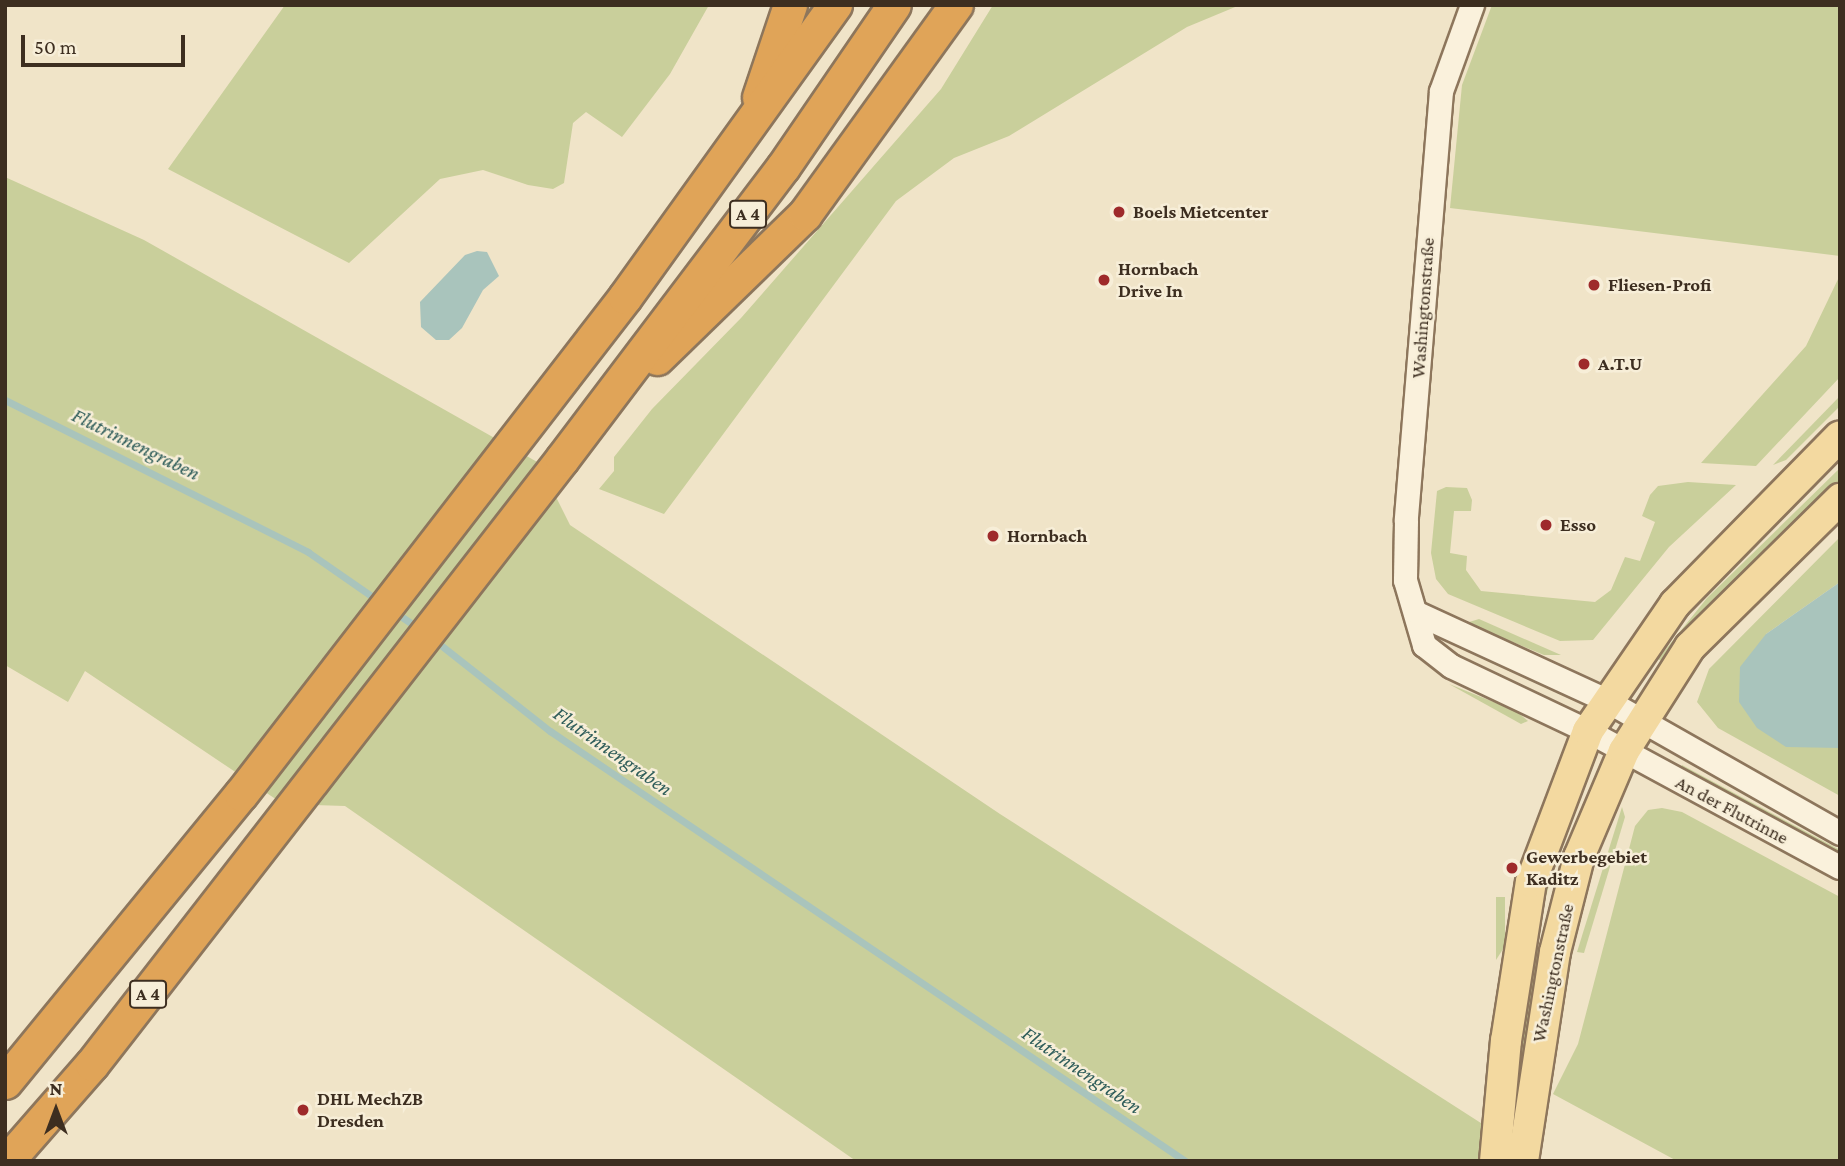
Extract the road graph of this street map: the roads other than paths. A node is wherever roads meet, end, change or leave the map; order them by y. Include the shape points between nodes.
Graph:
1 (790, 5) edge
2 (835, 5) edge
3 (894, 5) edge
4 (956, 5) edge
5 (1472, 5) edge
6 (749, 129) junction
7 (594, 417) junction
8 (1840, 436) edge
9 (1840, 499) edge
10 (1419, 614) junction
11 (1604, 699) junction
12 (1640, 721) junction
13 (1588, 731) junction
14 (1624, 751) junction
15 (1840, 833) edge
16 (1840, 867) edge
17 (5, 1082) edge
18 (8, 1161) edge
19 (1495, 1161) edge
20 (1523, 1161) edge

1 - 6 highway
2 - 6 highway, A 4
3 - 7 highway, A 4 via 783,167
4 - 7 highway via 805,214
5 - 10 street, Washingtonstraße via 1441,91 1406,521 1405,580
6 - 17 highway, A 4 via 241,794
7 - 18 highway, A 4 via 283,822
8 - 11 main road, Washingtonstraße via 1675,604
9 - 12 main road, Washingtonstraße via 1725,607
10 - 11 street
10 - 13 street, Washingtonstraße via 1424,645 1436,658
11 - 12 street, An der Flutrinne
11 - 13 main road, Washingtonstraße
12 - 14 main road, Washingtonstraße
12 - 15 street, An der Flutrinne
13 - 14 street, An der Flutrinne
13 - 19 main road, Washingtonstraße via 1531,882
14 - 16 street, An der Flutrinne
14 - 20 main road, Washingtonstraße via 1576,871 1552,962

